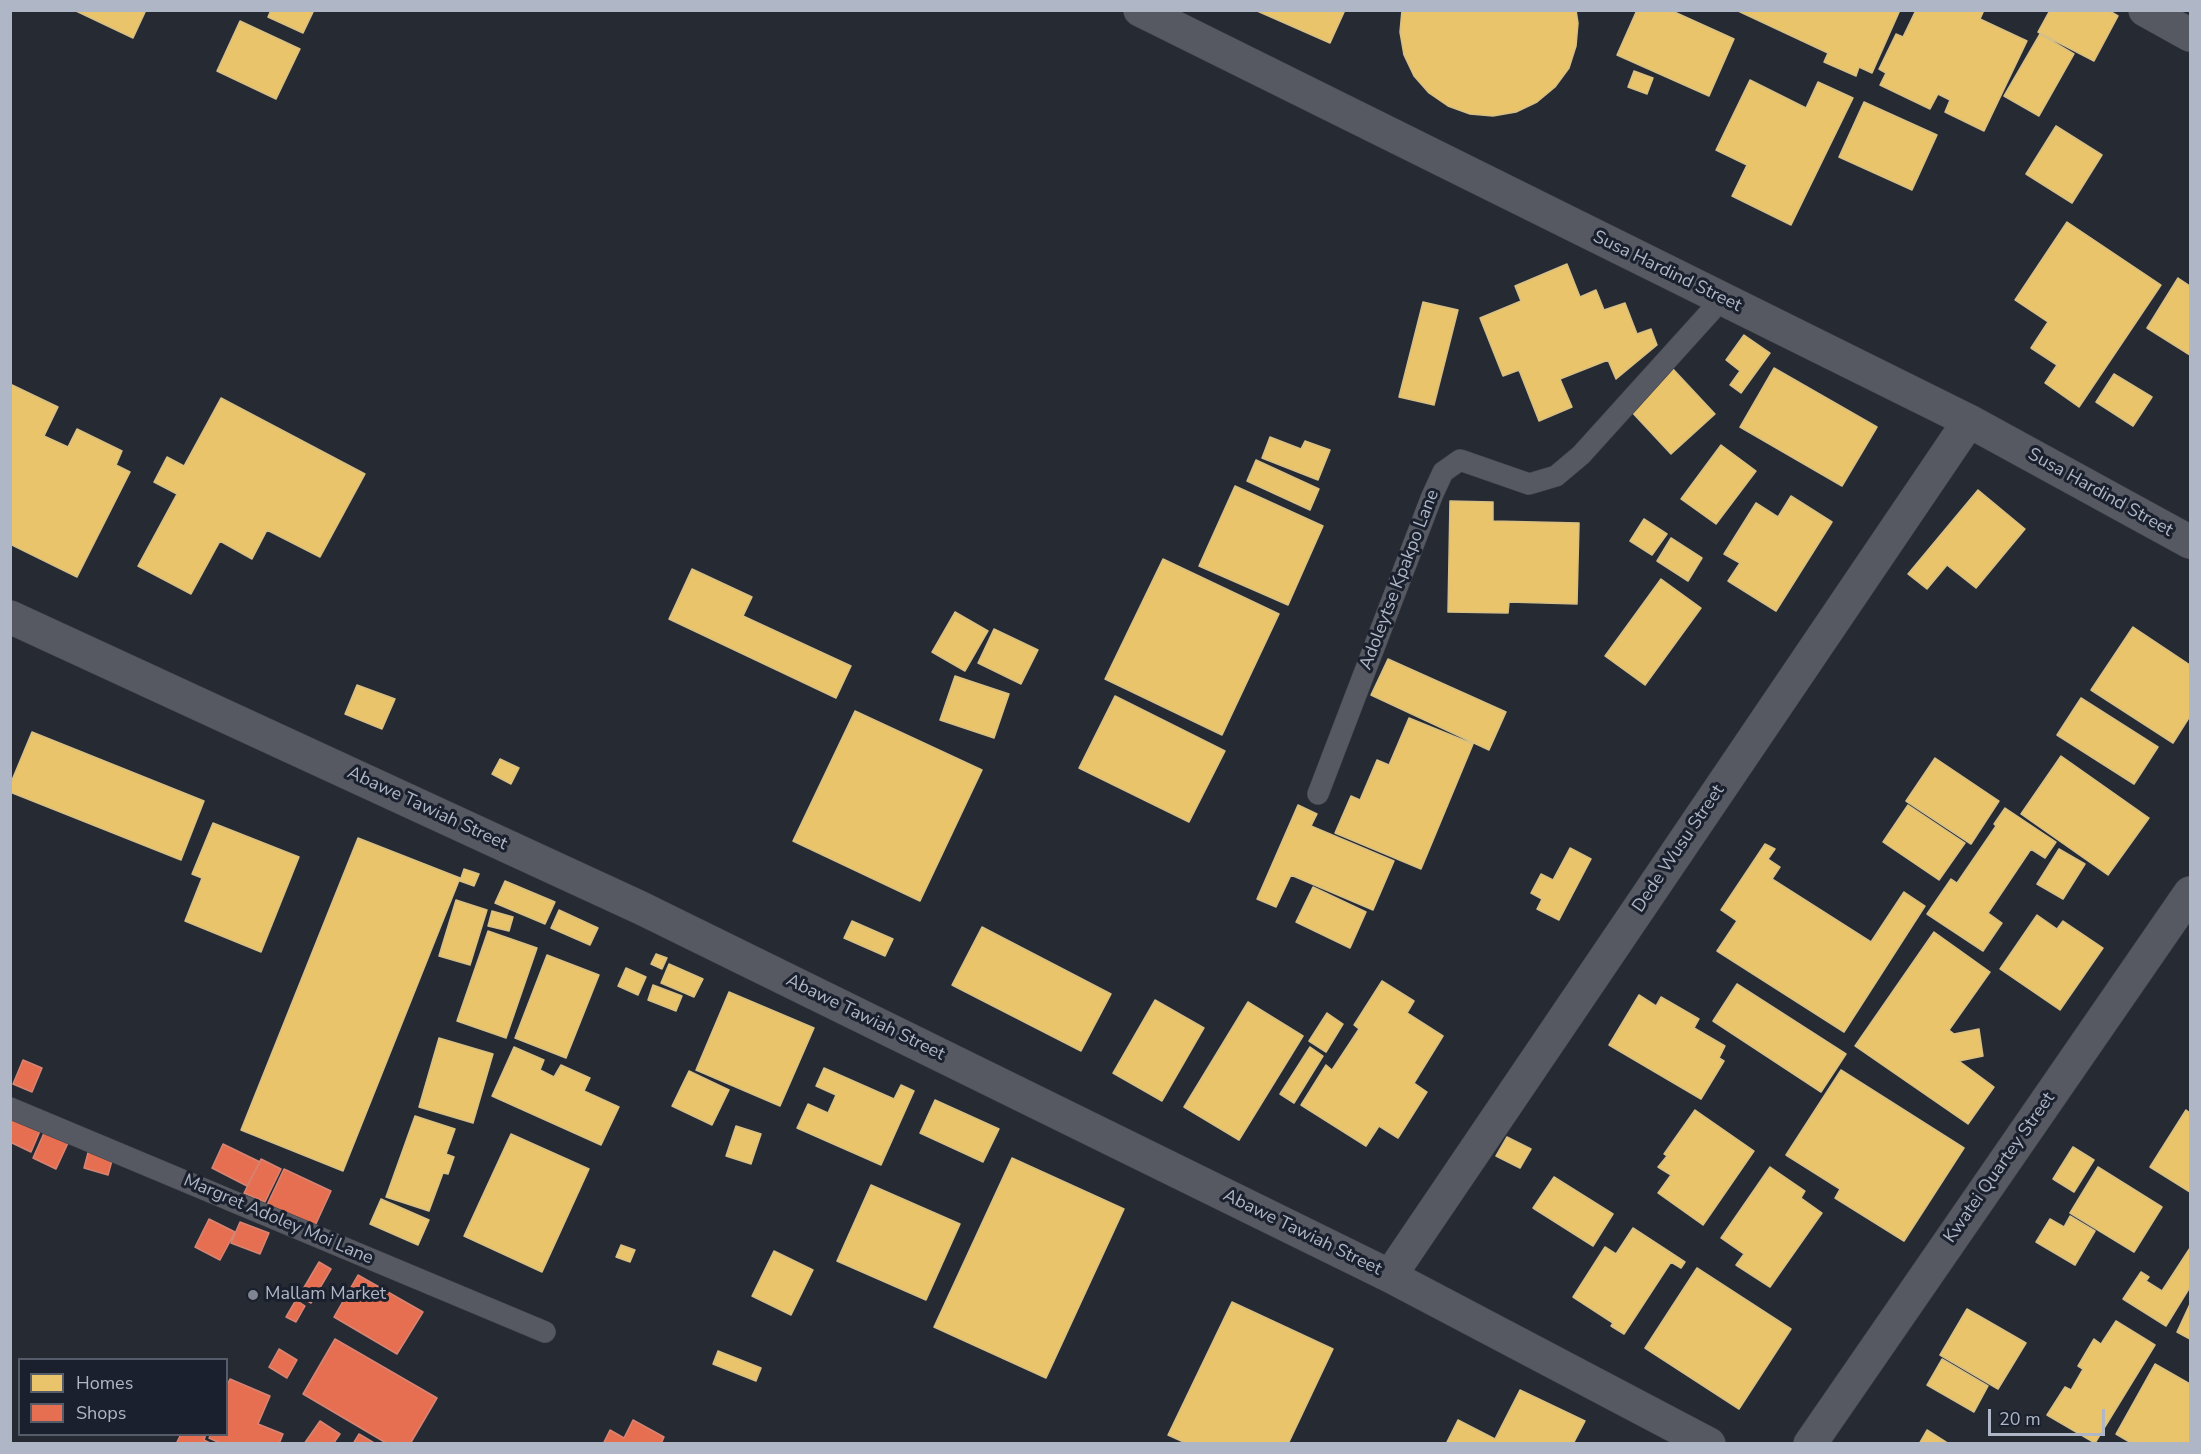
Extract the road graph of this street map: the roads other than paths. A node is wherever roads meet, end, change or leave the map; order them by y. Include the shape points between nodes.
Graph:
1 (1140, 10) edge
2 (2145, 10) edge
3 (2190, 36) edge
4 (1722, 299) junction
5 (1969, 422) junction
6 (2190, 542) edge
7 (10, 617) edge
8 (1318, 794) dead end
9 (2190, 893) edge
10 (10, 1108) edge
11 (1390, 1276) junction
12 (545, 1332) dead end
13 (1709, 1443) edge
14 (1810, 1443) edge

1 - 4 street, Susa Hardind Street
2 - 3 street
4 - 5 street, Susa Hardind Street
4 - 8 lane, Adoleytse Kpakpo Lane via 1581,455 1556,476 1529,484 1460,460 1443,472
5 - 6 street, Susa Hardind Street
5 - 11 street, Dede Wusu Street
7 - 11 street, Abawe Tawiah Street via 641,908
9 - 14 street, Kwatei Quartey Street
10 - 12 lane, Margret Adoley Moi Lane
11 - 13 street, Abawe Tawiah Street

